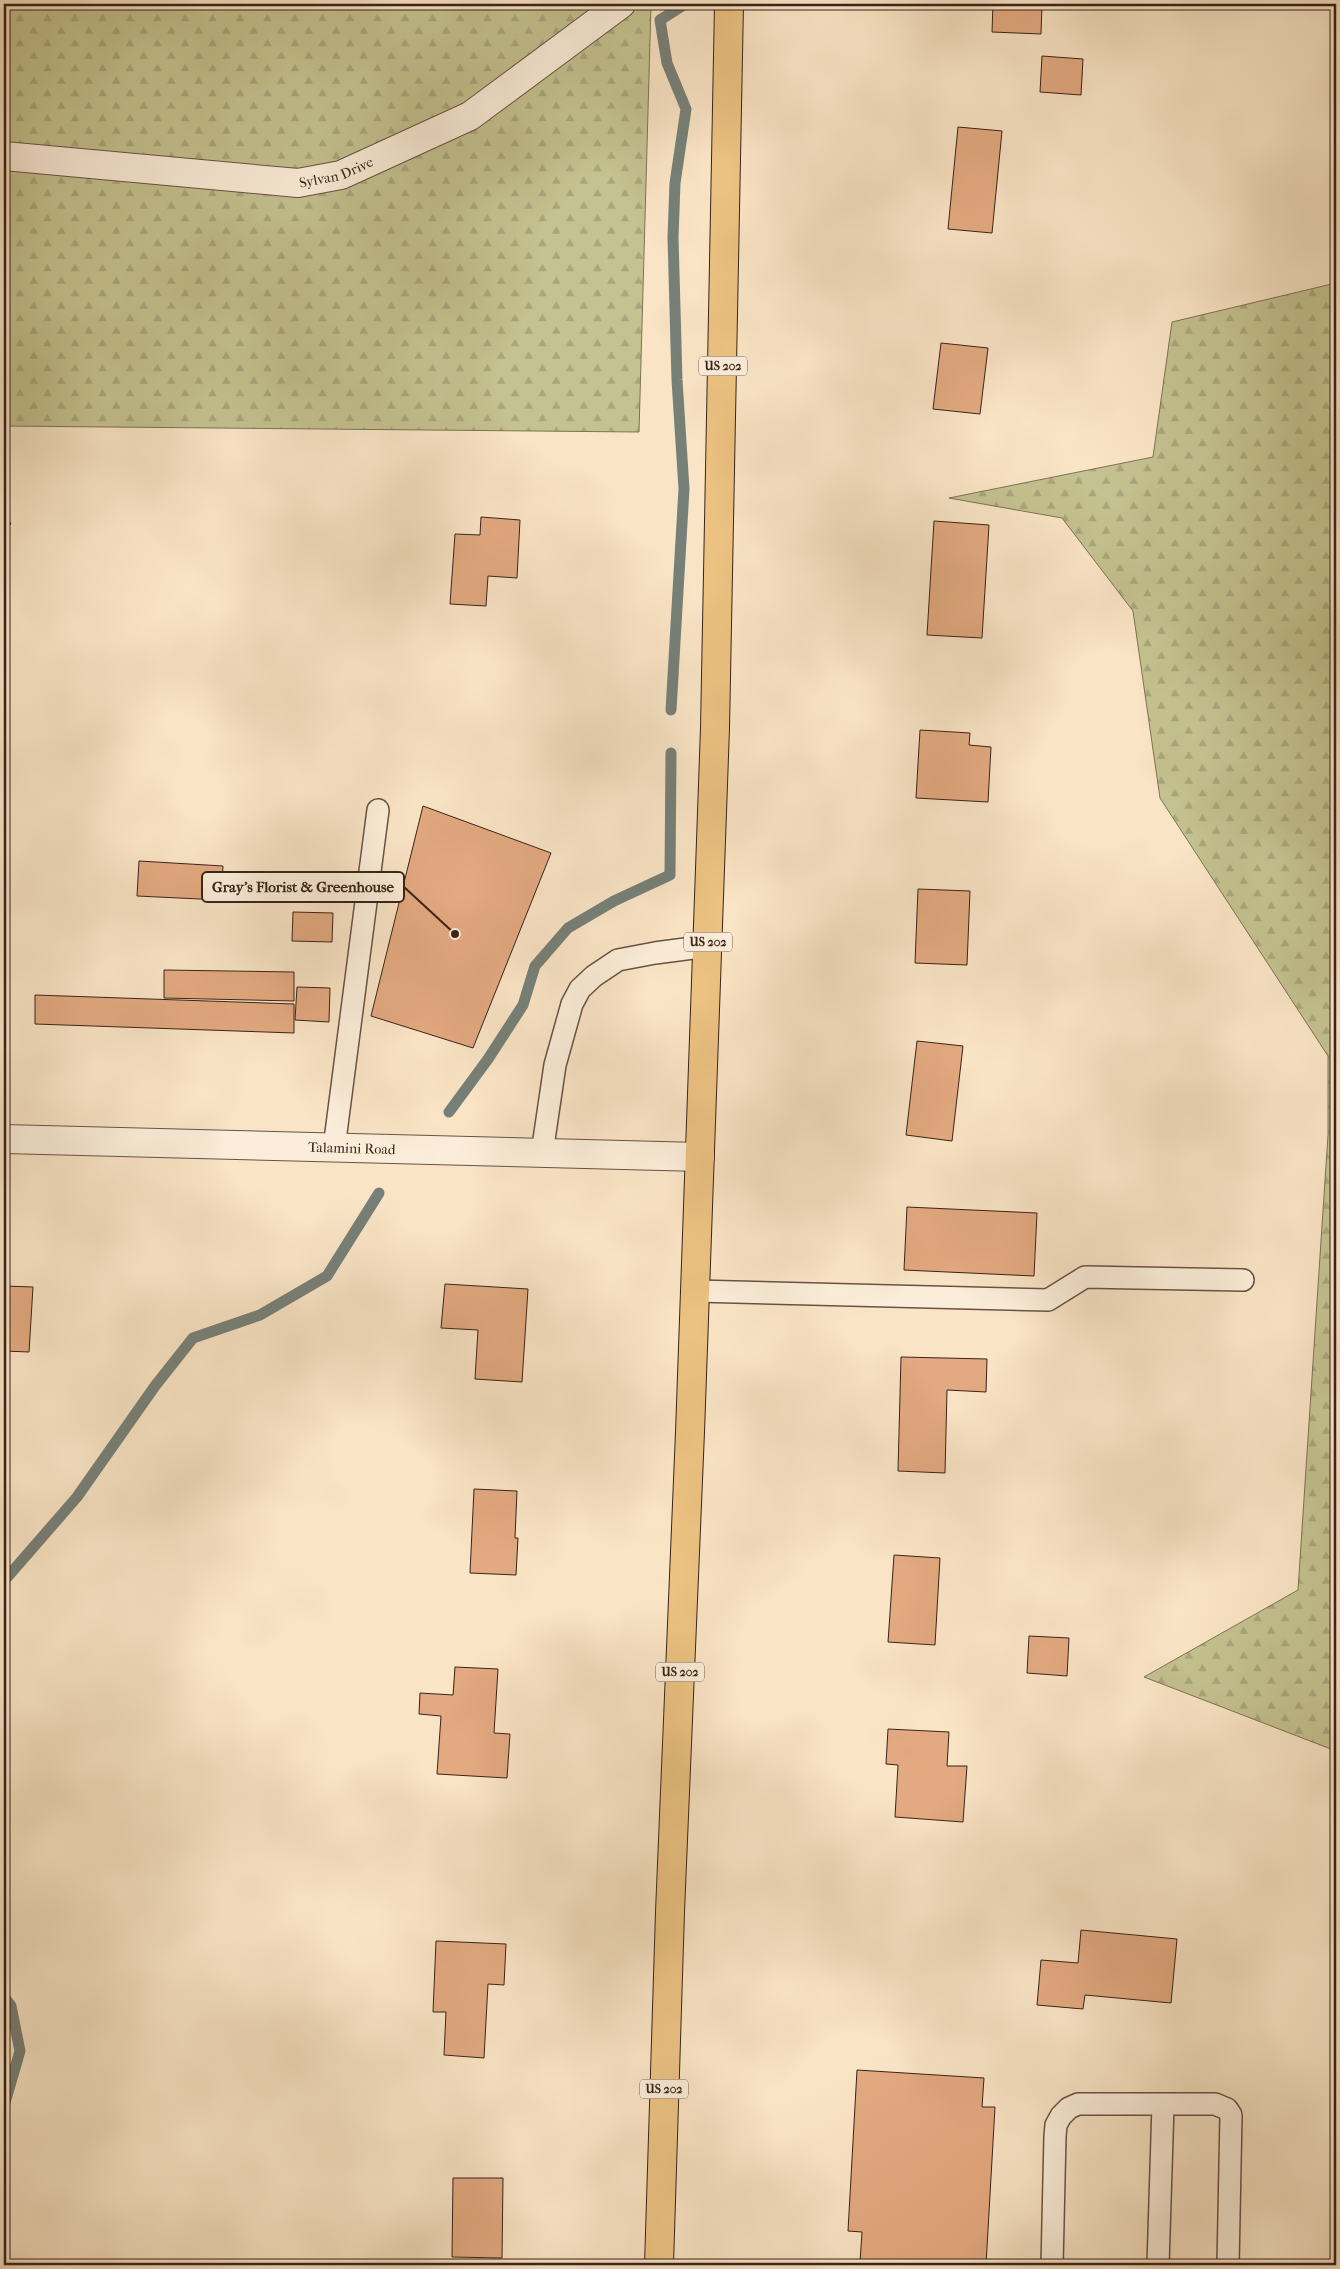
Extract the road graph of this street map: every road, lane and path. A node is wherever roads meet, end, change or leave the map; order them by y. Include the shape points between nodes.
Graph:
1 (621, 4) edge
2 (728, 4) edge
3 (4, 156) edge
4 (378, 810) dead end
5 (708, 946) junction
6 (4, 1139) edge
7 (334, 1148) junction
8 (542, 1153) junction
9 (700, 1157) junction
10 (1243, 1280) dead end
11 (696, 1291) junction
12 (1163, 2105) junction
13 (659, 2265) edge
14 (1052, 2265) edge
15 (1158, 2265) edge
16 (1228, 2265) edge

1 - 3 street, Sylvan Drive via 470,116 341,175 298,183
2 - 5 highway, US 202 via 730,28
4 - 7 lane
5 - 8 lane via 618,960 580,989 572,1004 555,1065
5 - 9 highway, US 202
6 - 7 street, Talamini Road
7 - 8 street, Talamini Road
8 - 9 street, Talamini Road
9 - 11 highway, US 202
10 - 11 lane via 1085,1277 1048,1300
11 - 13 highway, US 202
12 - 14 lane via 1078,2104 1061,2116 1055,2136
12 - 15 lane
12 - 16 lane via 1216,2104 1231,2115

